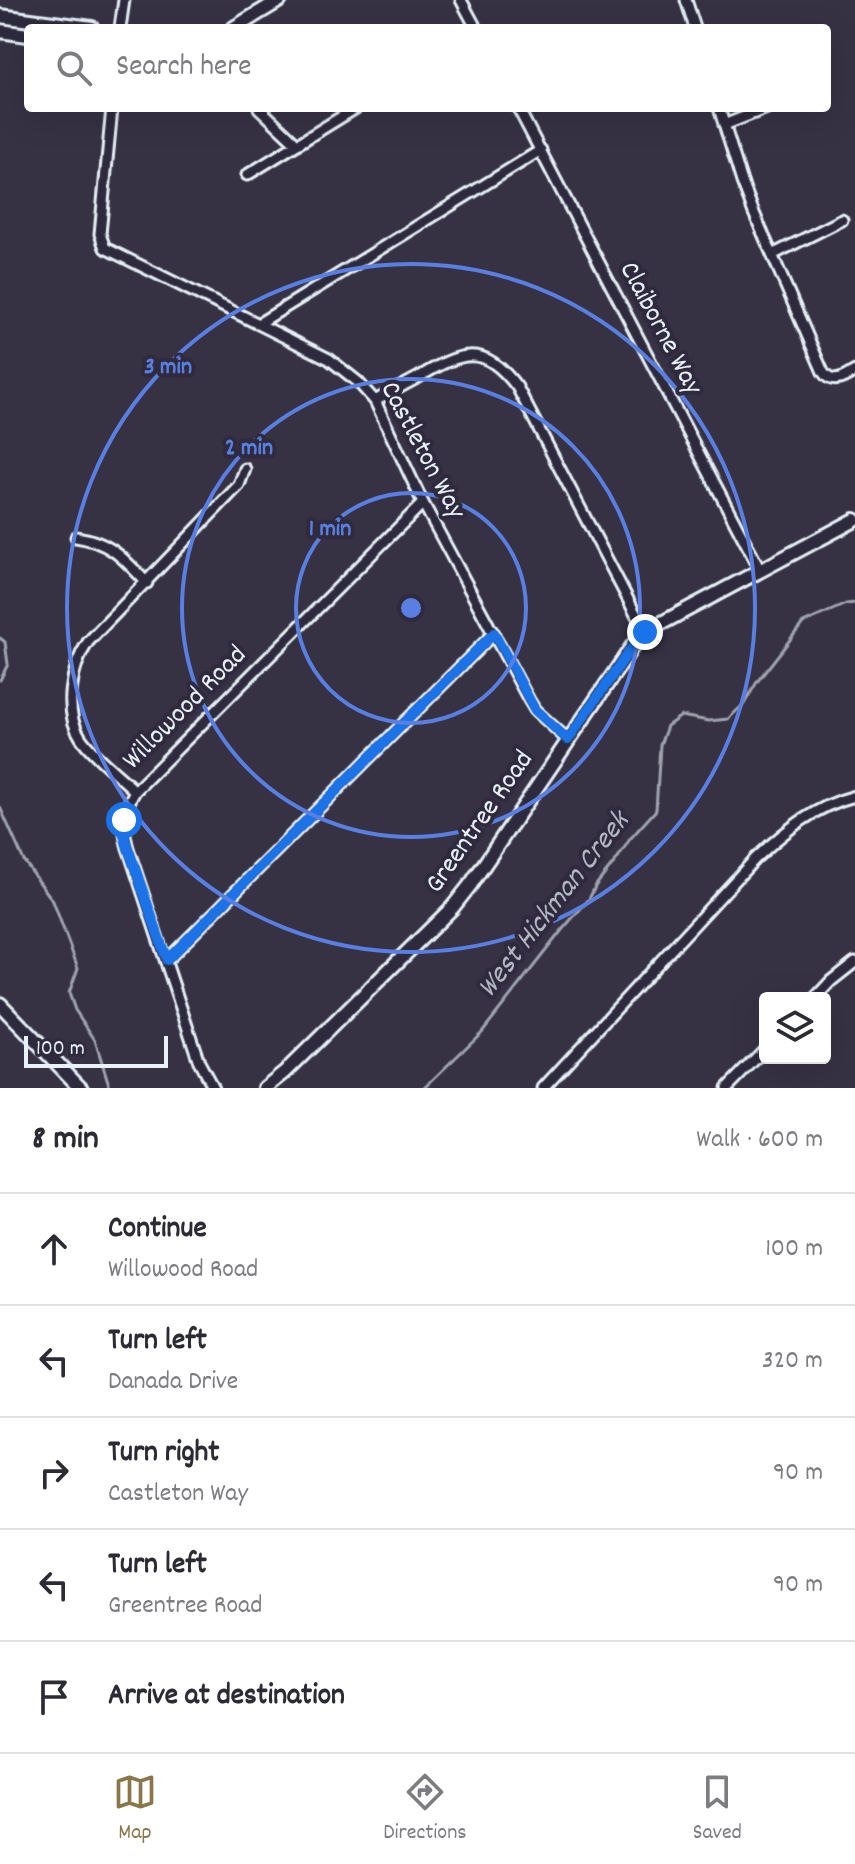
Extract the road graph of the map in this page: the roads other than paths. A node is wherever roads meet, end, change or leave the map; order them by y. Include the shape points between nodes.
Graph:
1 (124, 0) edge
2 (280, 0) edge
3 (461, 0) edge
4 (686, 0) edge
5 (0, 16) edge
6 (61, 24) edge
7 (121, 24) edge
8 (241, 24) edge
9 (474, 24) edge
10 (694, 24) edge
11 (0, 31) edge
12 (24, 34) edge
13 (112, 112) edge
14 (263, 112) edge
15 (349, 112) edge
16 (520, 112) edge
17 (720, 112) edge
18 (757, 112) edge
19 (724, 125) junction
20 (297, 144) junction
21 (541, 150) junction
22 (247, 175) dead end
23 (842, 220) dead end
24 (772, 255) junction
25 (258, 324) junction
26 (855, 371) edge
27 (375, 401) junction
28 (245, 469) dead end
29 (423, 503) junction
30 (855, 520) edge
31 (76, 537) dead end
32 (760, 570) junction
33 (147, 583) junction
34 (645, 632) junction
35 (494, 633) junction
36 (568, 740) junction
37 (135, 791) junction
38 (855, 796) edge
39 (167, 960) junction
40 (855, 962) edge
41 (821, 992) edge
42 (0, 1004) edge
43 (759, 1055) edge
44 (81, 1088) edge
45 (213, 1088) edge
46 (265, 1088) edge
47 (543, 1088) edge
48 (727, 1088) edge

1 - 7 street
2 - 8 street
3 - 9 street
4 - 10 street
5 - 6 street
11 - 12 street
13 - 25 street, Castleton Way via 100,234 105,248
14 - 20 street
15 - 20 street
16 - 21 street, Claiborne Way
17 - 19 street
18 - 19 street
19 - 24 street
20 - 22 street
21 - 25 street
21 - 32 street, Claiborne Way
23 - 24 street
24 - 26 street via 823,372 838,380
25 - 27 street, Castleton Way via 329,359
27 - 29 street, Castleton Way
27 - 34 street via 458,357 480,358 500,368 517,387
28 - 33 street via 239,485
29 - 35 street, Castleton Way
29 - 37 street, Willowood Road
30 - 32 street, Greentree Road
31 - 33 street via 116,551
32 - 34 street, Greentree Road
33 - 37 street via 88,642 77,665 72,699 81,738
34 - 36 street, Greentree Road
35 - 36 street, Castleton Way via 535,710
35 - 39 street
36 - 46 street, Greentree Road via 452,908
37 - 39 street, Willowood Road via 123,832
38 - 47 street via 809,815 755,859
39 - 45 street, Willowood Road via 199,1062
40 - 41 street
42 - 44 street
43 - 48 street

